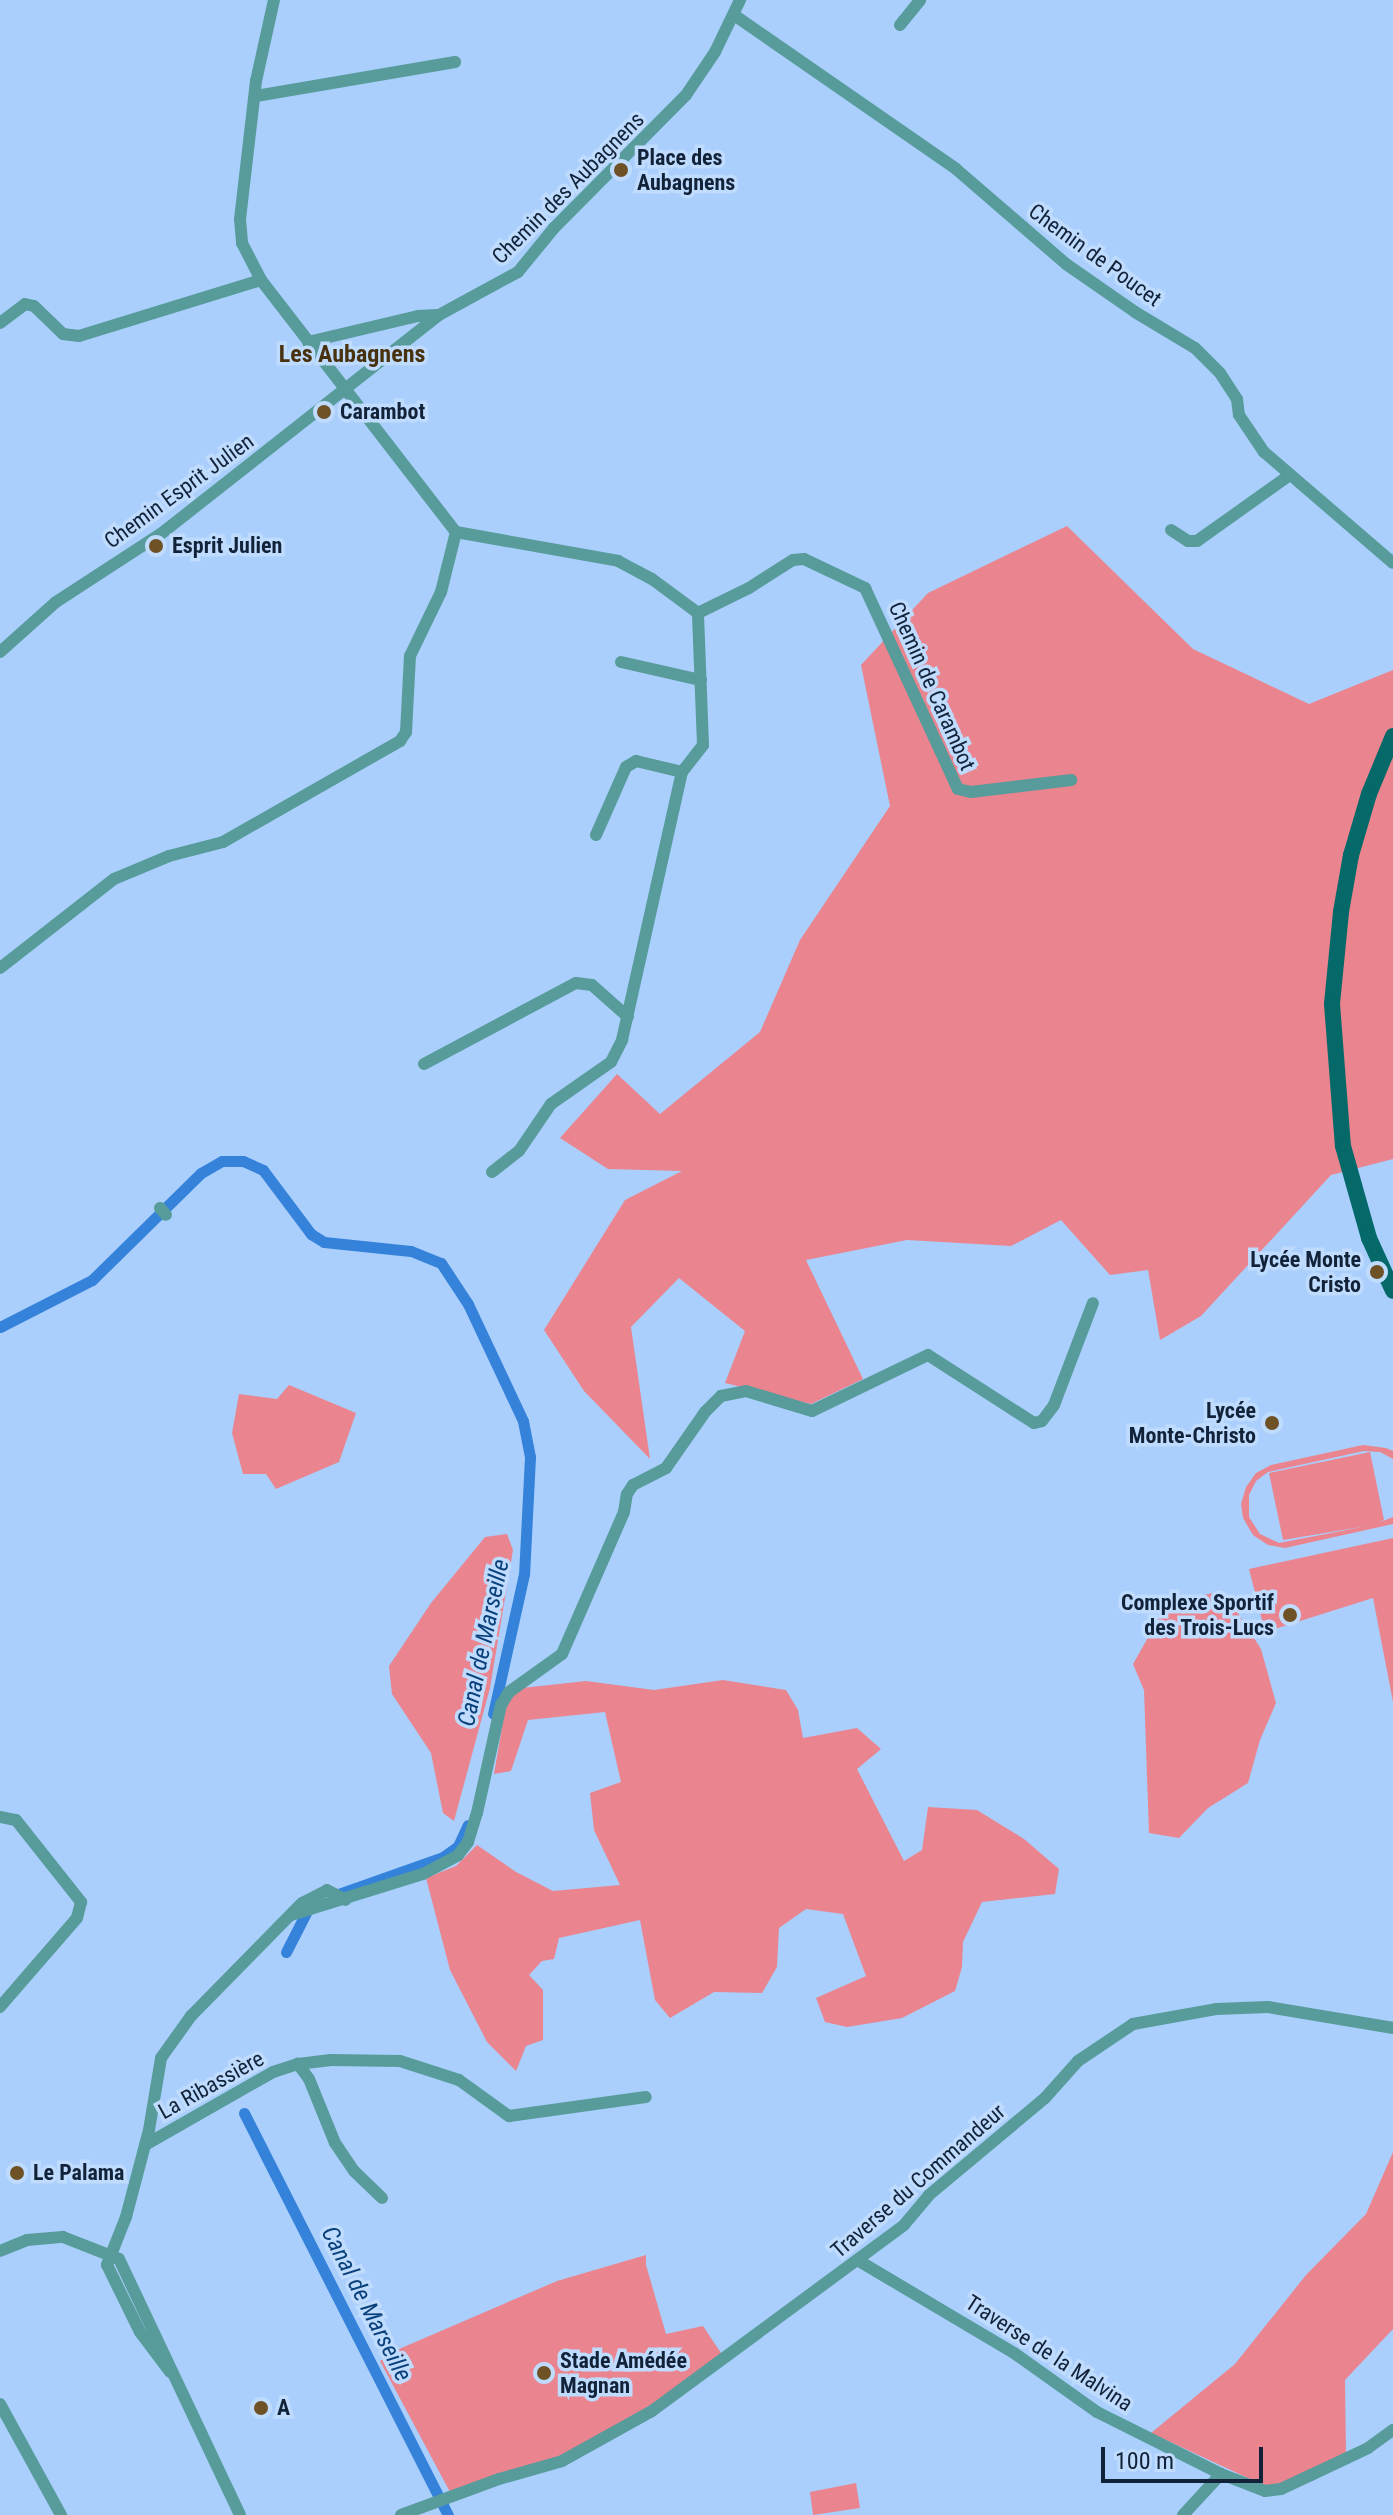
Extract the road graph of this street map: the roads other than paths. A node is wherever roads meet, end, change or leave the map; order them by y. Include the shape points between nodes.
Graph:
1 (274, 0) edge
2 (740, 0) edge
3 (920, 0) edge
4 (734, 15) junction
5 (900, 25) dead end
6 (455, 62) dead end
7 (256, 96) junction
8 (261, 280) junction
9 (439, 315) junction
10 (0, 323) edge
11 (308, 342) junction
12 (343, 390) junction
13 (1290, 475) junction
14 (1171, 530) dead end
15 (456, 532) junction
16 (1393, 563) edge
17 (698, 613) junction
18 (0, 652) edge
19 (621, 662) dead end
20 (701, 680) junction
21 (1393, 736) edge
22 (682, 772) junction
23 (1071, 780) dead end
24 (596, 835) dead end
25 (0, 968) edge
26 (628, 1017) junction
27 (424, 1064) dead end
28 (1345, 1137) junction
29 (492, 1172) dead end
30 (1393, 1272) edge
31 (1393, 1291) edge
32 (1093, 1303) dead end
33 (0, 1817) edge
34 (339, 1896) junction
35 (299, 1913) junction
36 (0, 2007) edge
37 (1393, 2028) edge
38 (298, 2064) junction
39 (646, 2097) dead end
40 (145, 2145) junction
41 (382, 2198) dead end
42 (0, 2251) edge
43 (109, 2253) junction
44 (859, 2261) junction
45 (0, 2404) edge
46 (1393, 2430) edge
47 (1221, 2474) junction
48 (61, 2515) edge
49 (240, 2515) edge
50 (401, 2515) edge
51 (1183, 2515) edge

1 - 7 street
2 - 4 street, Chemin des Aubagnens
3 - 5 street
4 - 9 street, Chemin des Aubagnens via 686,95 554,228 518,272
4 - 13 street, Chemin de Poucet via 956,169 1066,264 1195,348 1220,373 1264,452
6 - 7 street
7 - 8 street via 240,219 242,243
8 - 10 street via 79,336 63,334 34,306 25,304
8 - 11 street
9 - 11 street
9 - 12 street, Chemin des Aubagnens
11 - 12 street
12 - 15 street
12 - 18 street, Chemin Esprit Julien via 162,533 56,602
13 - 14 street via 1197,541
13 - 16 street, Chemin de Poucet
15 - 17 street via 618,561
15 - 25 street via 441,592 410,656 406,732 400,741 223,842 169,856 114,879
17 - 20 street
17 - 23 street, Chemin de Carambot via 799,558 848,578 865,588 886,627 958,789 971,792
19 - 20 street
20 - 22 street via 703,745
21 - 28 main road via 1351,855 1335,958 1332,1004
22 - 24 street via 636,761 626,767
22 - 26 street
26 - 27 street via 592,985 576,983
26 - 29 street via 611,1062 551,1104 519,1151
28 - 30 main road
28 - 31 main road via 1356,1197
32 - 34 street via 1054,1405 1034,1423 928,1355 812,1411 746,1391 721,1396 666,1468 633,1485 627,1494 562,1654 518,1683 501,1705 468,1842 442,1866
33 - 36 street via 16,1820 81,1902 77,1918
34 - 35 street
34 - 35 street via 310,1898
35 - 40 street via 166,2046
37 - 44 street, Traverse du Commandeur via 1268,2007 1204,2010 1133,2024 1078,2061 1045,2098
38 - 39 street, La Ribassière via 400,2061 459,2080 509,2116
38 - 40 street, La Ribassière via 273,2072
38 - 41 street, La Ribassière via 335,2143
40 - 43 street via 126,2217
42 - 43 street via 27,2240 63,2237
43 - 49 street via 119,2259
44 - 47 street, Traverse de la Malvina via 1003,2346 1097,2412
44 - 50 street, Traverse du Commandeur via 652,2411 562,2461
45 - 48 street
46 - 47 street, Traverse de la Malvina via 1368,2448 1281,2489 1265,2491
47 - 51 street

